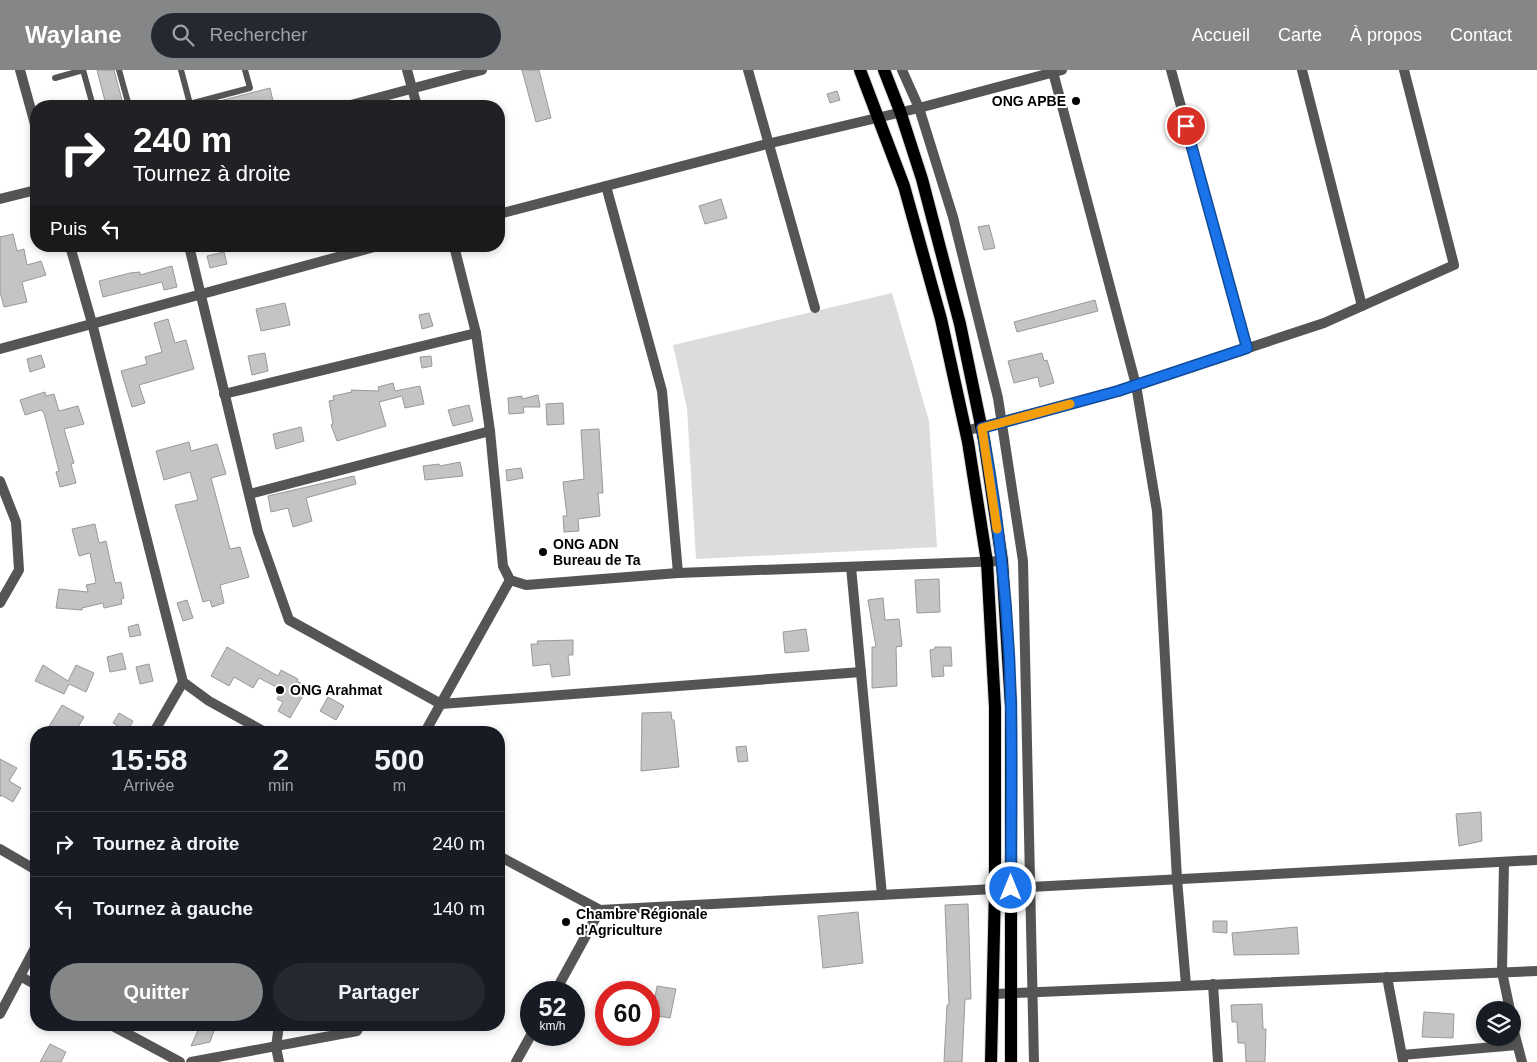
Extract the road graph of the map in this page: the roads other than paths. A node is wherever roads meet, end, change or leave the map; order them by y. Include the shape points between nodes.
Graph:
1 (20, 70) edge
2 (83, 70) edge
3 (119, 70) edge
4 (181, 70) edge
5 (245, 70) edge
6 (408, 70) edge
7 (482, 70) edge
8 (748, 70) edge
9 (860, 70) edge
10 (884, 70) edge
11 (902, 70) edge
12 (1172, 70) edge
13 (1302, 70) edge
14 (1404, 70) edge
15 (1058, 71) edge
16 (54, 78) dead end
17 (412, 89) junction
18 (91, 100) edge
19 (127, 100) edge
20 (189, 100) edge
21 (205, 100) edge
22 (370, 100) edge
23 (415, 100) edge
24 (30, 106) edge
25 (919, 108) junction
26 (900, 111) junction
27 (878, 117) junction
28 (767, 144) junction
29 (606, 186) junction
30 (30, 192) edge
31 (0, 199) edge
32 (505, 212) edge
33 (72, 252) edge
34 (190, 252) edge
35 (356, 252) edge
36 (456, 252) edge
37 (201, 294) junction
38 (1362, 306) junction
39 (815, 308) dead end
40 (92, 323) junction
41 (960, 324) junction
42 (943, 328) junction
43 (476, 333) junction
44 (1247, 348) junction
45 (0, 349) edge
46 (1136, 385) junction
47 (224, 394) junction
48 (1002, 422) junction
49 (982, 428) junction
50 (490, 431) junction
51 (965, 431) junction
52 (0, 481) edge
53 (250, 494) junction
54 (1002, 561) junction
55 (986, 562) junction
56 (851, 567) junction
57 (678, 573) junction
58 (510, 580) junction
59 (0, 604) edge
60 (861, 672) junction
61 (183, 682) junction
62 (441, 704) junction
63 (157, 726) edge
64 (254, 726) edge
65 (428, 726) edge
66 (0, 849) edge
67 (505, 859) edge
68 (1537, 860) edge
69 (1504, 862) junction
70 (30, 866) edge
71 (1177, 880) junction
72 (1031, 887) junction
73 (1011, 888) junction
74 (995, 889) junction
75 (882, 895) junction
76 (600, 910) junction
77 (30, 957) edge
78 (1537, 971) edge
79 (1502, 972) junction
80 (20, 976) junction
81 (1386, 977) junction
82 (561, 981) edge
83 (30, 982) edge
84 (1213, 984) junction
85 (1186, 985) junction
86 (994, 994) junction
87 (1012, 994) junction
88 (1034, 994) junction
89 (1508, 1001) edge
90 (0, 1014) edge
91 (122, 1031) edge
92 (278, 1031) edge
93 (357, 1031) edge
94 (525, 1046) edge
95 (1509, 1046) edge
96 (1517, 1046) edge
97 (276, 1047) junction
98 (1403, 1059) edge
99 (180, 1062) edge
100 (191, 1062) edge
101 (279, 1062) edge
102 (516, 1062) edge
103 (991, 1062) edge
104 (1011, 1062) edge
105 (1034, 1062) edge
106 (1218, 1062) edge
107 (1522, 1062) edge

1 - 24 street
2 - 16 lane
2 - 18 lane
3 - 19 lane
4 - 20 lane
5 - 21 lane via 250,88
6 - 17 street
7 - 17 street
8 - 28 street
9 - 27 main road
10 - 26 main road
11 - 25 street
12 - 44 street
13 - 38 street
14 - 38 street via 1454,265
15 - 25 street
15 - 46 street
17 - 22 street
17 - 23 street
25 - 26 street
25 - 48 street via 953,217
26 - 27 street
26 - 41 main road via 922,179
27 - 28 street
27 - 42 main road via 904,186
28 - 29 street
28 - 39 street
29 - 32 street
29 - 57 street via 662,392
30 - 31 street
33 - 40 street
34 - 37 street
35 - 37 street
36 - 43 street
37 - 40 street
37 - 47 street
38 - 44 street
40 - 45 street
40 - 61 street
41 - 42 main road
41 - 49 main road
42 - 51 main road
43 - 47 street
43 - 50 street
44 - 46 street
46 - 48 street
46 - 71 street via 1157,511
47 - 53 street
48 - 49 street
48 - 72 street via 1023,561
49 - 51 street
49 - 54 main road
50 - 53 street
50 - 58 street via 503,566
51 - 55 main road
52 - 59 street via 16,522 19,570
53 - 62 street via 258,532 289,620
54 - 55 street
54 - 73 main road via 1011,706
55 - 56 street
55 - 74 main road via 995,707
56 - 57 street
56 - 60 street
57 - 58 street via 526,586
58 - 62 street
60 - 62 street
60 - 75 street
61 - 63 street
61 - 64 street
62 - 65 street
66 - 70 street
67 - 76 street
68 - 69 street
69 - 71 street
69 - 79 street
71 - 72 street
71 - 85 street
72 - 73 street
72 - 88 street
73 - 74 street
73 - 87 main road
74 - 75 street
74 - 86 main road
75 - 76 street
76 - 82 street
77 - 80 street
78 - 79 street
79 - 81 street
79 - 89 street
80 - 83 street
80 - 90 street
81 - 84 street
81 - 98 street
84 - 85 street
84 - 106 street
85 - 88 street
86 - 87 street
86 - 103 main road
87 - 88 street
87 - 104 main road
88 - 105 street
91 - 99 street
92 - 97 street
93 - 97 street
94 - 102 street
95 - 98 street
96 - 107 street
97 - 100 street
97 - 101 street

